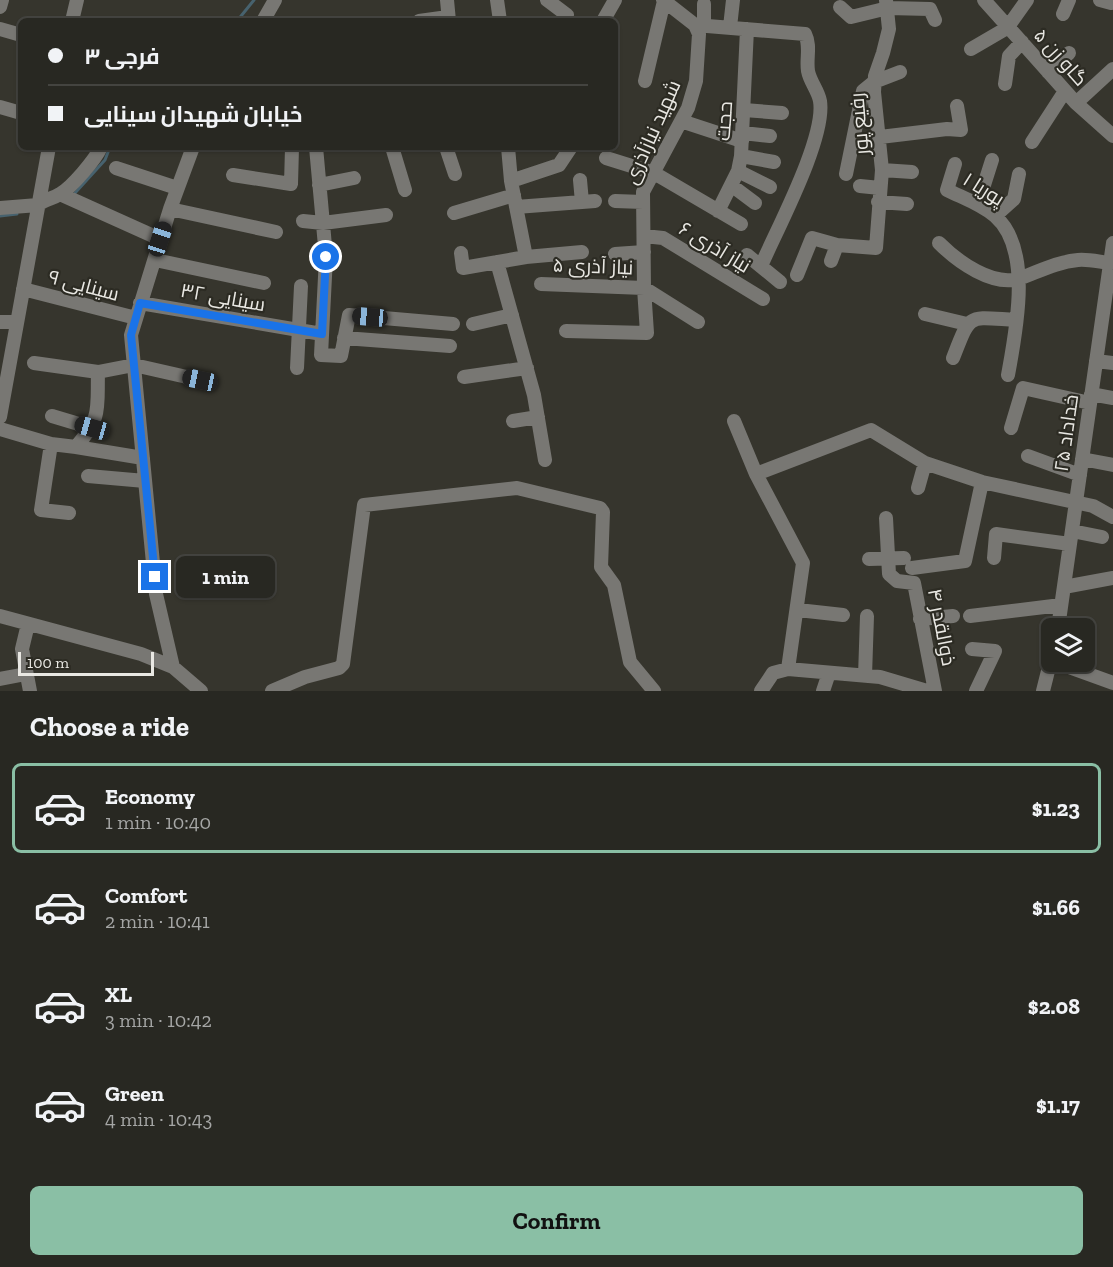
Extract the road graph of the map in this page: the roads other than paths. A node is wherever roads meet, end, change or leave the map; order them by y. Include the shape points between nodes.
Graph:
1 (2, 0) edge
2 (77, 0) edge
3 (275, 0) edge
4 (447, 0) edge
5 (497, 0) edge
6 (547, 0) edge
7 (615, 0) edge
8 (663, 0) edge
9 (733, 0) edge
10 (984, 0) edge
11 (1027, 0) edge
12 (1069, 0) edge
13 (704, 4) dead end
14 (887, 4) edge
15 (0, 7) edge
16 (840, 7) dead end
17 (1063, 14) dead end
18 (567, 15) dead end
19 (73, 18) edge
20 (267, 18) edge
21 (449, 18) edge
22 (500, 18) edge
23 (605, 18) edge
24 (935, 20) dead end
25 (699, 25) junction
26 (730, 27) junction
27 (1007, 27) junction
28 (0, 29) edge
29 (747, 29) junction
30 (18, 34) edge
31 (1022, 42) junction
32 (970, 49) dead end
33 (1069, 53) dead end
34 (1113, 69) edge
35 (900, 72) dead end
36 (1048, 72) junction
37 (645, 81) dead end
38 (874, 82) junction
39 (1005, 84) dead end
40 (1065, 91) junction
41 (1076, 103) junction
42 (957, 106) dead end
43 (744, 110) junction
44 (1, 111) edge
45 (18, 113) edge
46 (782, 113) dead end
47 (681, 122) junction
48 (709, 130) junction
49 (770, 136) dead end
50 (1113, 136) edge
51 (743, 137) junction
52 (880, 137) junction
53 (1032, 142) dead end
54 (704, 144) dead end
55 (48, 150) edge
56 (99, 150) edge
57 (192, 150) edge
58 (291, 150) edge
59 (314, 150) edge
60 (393, 150) edge
61 (447, 150) edge
62 (508, 150) edge
63 (569, 150) edge
64 (741, 156) junction
65 (606, 158) dead end
66 (992, 160) dead end
67 (774, 162) dead end
68 (955, 164) dead end
69 (116, 168) dead end
70 (882, 170) junction
71 (738, 171) junction
72 (912, 172) dead end
73 (654, 173) junction
74 (455, 174) dead end
75 (846, 174) dead end
76 (1019, 174) dead end
77 (232, 175) dead end
78 (354, 178) dead end
79 (580, 180) dead end
80 (511, 181) junction
81 (320, 185) junction
82 (731, 185) junction
83 (860, 186) dead end
84 (770, 187) dead end
85 (177, 188) junction
86 (405, 190) dead end
87 (60, 194) junction
88 (879, 195) junction
89 (515, 201) junction
90 (615, 201) dead end
91 (644, 202) junction
92 (755, 203) dead end
93 (907, 204) dead end
94 (978, 204) junction
95 (39, 205) junction
96 (0, 208) edge
97 (170, 209) junction
98 (718, 211) junction
99 (454, 213) dead end
100 (386, 215) dead end
101 (995, 216) junction
102 (303, 221) dead end
103 (323, 223) junction
104 (741, 224) dead end
105 (276, 232) dead end
106 (644, 236) junction
107 (160, 239) junction
108 (939, 243) dead end
109 (1113, 243) edge
110 (837, 244) junction
111 (582, 252) dead end
112 (644, 252) junction
113 (461, 253) dead end
114 (615, 254) dead end
115 (747, 255) dead end
116 (526, 257) junction
117 (155, 260) junction
118 (831, 261) dead end
119 (497, 262) junction
120 (1110, 263) junction
121 (761, 266) junction
122 (797, 275) dead end
123 (1018, 279) junction
124 (780, 282) dead end
125 (264, 283) dead end
126 (541, 284) dead end
127 (301, 286) dead end
128 (644, 288) junction
129 (23, 289) junction
130 (1109, 298) edge
131 (763, 299) dead end
132 (140, 303) junction
133 (925, 314) dead end
134 (512, 315) junction
135 (136, 318) junction
136 (1016, 320) junction
137 (0, 322) edge
138 (17, 322) junction
139 (698, 322) dead end
140 (453, 324) dead end
141 (473, 324) dead end
142 (967, 324) junction
143 (298, 330) junction
144 (566, 331) dead end
145 (322, 334) junction
146 (344, 338) junction
147 (450, 346) dead end
148 (954, 358) dead end
149 (1096, 361) junction
150 (34, 363) dead end
151 (1113, 363) edge
152 (134, 365) junction
153 (297, 368) dead end
154 (527, 368) junction
155 (98, 372) junction
156 (1008, 375) dead end
157 (464, 377) dead end
158 (200, 380) dead end
159 (1091, 398) junction
160 (1113, 398) edge
161 (52, 416) dead end
162 (0, 417) edge
163 (538, 417) junction
164 (513, 421) dead end
165 (734, 421) dead end
166 (92, 428) junction
167 (1011, 428) dead end
168 (0, 429) edge
169 (51, 444) junction
170 (76, 447) junction
171 (1028, 456) dead end
172 (143, 458) junction
173 (1082, 459) junction
174 (545, 460) dead end
175 (925, 462) junction
176 (1113, 465) edge
177 (756, 474) junction
178 (1080, 475) junction
179 (88, 476) dead end
180 (145, 481) junction
181 (982, 482) junction
182 (918, 488) dead end
183 (1076, 502) junction
184 (69, 513) dead end
185 (1113, 517) edge
186 (891, 524) dead end
187 (1071, 537) junction
188 (1102, 537) dead end
189 (994, 558) dead end
190 (869, 559) dead end
191 (888, 559) junction
192 (1113, 578) edge
193 (1064, 586) junction
194 (1061, 606) junction
195 (798, 610) junction
196 (843, 615) dead end
197 (0, 616) edge
198 (867, 616) dead end
199 (953, 616) dead end
200 (970, 616) dead end
201 (1059, 618) edge
202 (920, 620) junction
203 (28, 624) junction
204 (972, 649) dead end
205 (173, 667) junction
206 (788, 669) junction
207 (1048, 672) edge
208 (1085, 672) edge
209 (829, 673) junction
210 (27, 674) junction
211 (865, 676) junction
212 (0, 679) edge
213 (1113, 683) edge
214 (30, 691) edge
215 (201, 691) edge
216 (272, 691) edge
217 (654, 691) edge
218 (761, 691) edge
219 (823, 691) edge
220 (927, 691) edge
221 (935, 691) edge
222 (976, 691) edge
223 (1043, 691) edge

1 - 15 street
2 - 19 street
3 - 20 street
4 - 21 street
5 - 22 street
6 - 18 street
7 - 23 street
8 - 25 street
8 - 37 street
9 - 26 street
10 - 27 street, گاو زن ۵
11 - 27 street
12 - 17 street
13 - 25 street, شهید نیازآذری
14 - 16 street via 851,17
14 - 24 street via 930,9
14 - 38 street, رفیع پور via 889,29
25 - 26 street
25 - 47 street, شهید نیازآذری via 696,81
26 - 29 street
27 - 31 street, گاو زن ۵
27 - 32 street
28 - 30 street
29 - 43 street, حجت
29 - 121 street via 805,34 811,83 820,100 806,169
31 - 36 street, گاو زن ۵
31 - 39 street via 1009,56
33 - 36 street
34 - 41 street
35 - 38 street
36 - 40 street, گاو زن ۵
38 - 52 street, رفیع پور
38 - 75 street via 863,91
40 - 41 street, گاو زن ۵
40 - 53 street
41 - 50 street, گاو زن ۵
42 - 52 street via 961,130
43 - 46 street
43 - 51 street, حجت
44 - 45 street
47 - 48 street
47 - 73 street, شهید نیازآذری
48 - 51 street
48 - 54 street
49 - 51 street
51 - 64 street, حجت
52 - 70 street, رفیع پور
55 - 95 street
56 - 87 street
57 - 85 street
58 - 77 street via 291,184
59 - 81 street
60 - 86 street
61 - 74 street
62 - 80 street
63 - 80 street via 559,165
64 - 67 street
64 - 71 street, حجت
65 - 73 street
66 - 94 street
68 - 94 street, پوریا ۱ via 947,190
69 - 85 street
70 - 72 street
70 - 88 street, رفیع پور
71 - 82 street, حجت
71 - 84 street
73 - 91 street, شهید نیازآذری via 644,192
73 - 98 street
76 - 101 street via 1014,200
78 - 81 street
79 - 89 street via 589,201
80 - 89 street
81 - 103 street
82 - 92 street
82 - 98 street, حجت
83 - 88 street
85 - 97 street
87 - 95 street
87 - 107 street
88 - 93 street
88 - 110 street, رفیع پور via 876,248
89 - 99 street
89 - 116 street
90 - 91 street
91 - 106 street, شهید نیازآذری
94 - 101 street, پوریا ۱
95 - 96 street
95 - 129 street
97 - 105 street
97 - 107 street
98 - 104 street
100 - 103 street
101 - 123 street, پوریا ۱ via 1007,230 1016,251
102 - 103 street
103 - 145 street via 326,257
106 - 112 street, شهید نیازآذری
106 - 131 street, نیاز آذری ۶ via 663,238
107 - 117 street
108 - 123 street via 952,257 975,270 997,279
109 - 120 street, خداداد ۲۵
110 - 118 street
110 - 122 street via 812,238
111 - 116 street
112 - 114 street
112 - 128 street, شهید نیازآذری
113 - 119 street via 463,268
115 - 121 street
116 - 119 street
117 - 125 street
117 - 132 street
119 - 134 street
120 - 123 street via 1079,260
120 - 130 street, خداداد ۲۵
121 - 124 street
123 - 136 street, پوریا ۱
126 - 128 street, نیاز آذری ۵
127 - 143 street
128 - 139 street
128 - 144 street, شهید نیازآذری via 647,333
129 - 135 street, سینایی ۹
129 - 138 street
130 - 149 street, خداداد ۲۵
132 - 135 street
132 - 143 street, سینایی ۳۲
133 - 142 street
134 - 141 street
134 - 154 street
135 - 152 street via 131,335
136 - 142 street via 976,318
136 - 156 street, پوریا ۱
137 - 138 street
138 - 162 street
140 - 146 street via 349,315
142 - 148 street
143 - 145 street, سینایی ۳۲
143 - 153 street
145 - 146 street via 321,355 341,356
146 - 147 street
149 - 151 street
149 - 159 street, خداداد ۲۵
150 - 155 street
152 - 155 street
152 - 158 street
152 - 172 street
154 - 157 street
154 - 163 street
155 - 166 street via 97,417
159 - 160 street
159 - 167 street via 1023,388
159 - 173 street, خداداد ۲۵
161 - 166 street
163 - 164 street
163 - 174 street
165 - 177 street
166 - 170 street
168 - 169 street
169 - 170 street
169 - 184 street via 40,510
170 - 172 street
171 - 178 street
172 - 180 street
173 - 176 street
173 - 178 street, خداداد ۲۵
175 - 177 street via 871,430
175 - 181 street via 956,479
175 - 182 street
177 - 195 street via 803,563
178 - 183 street, خداداد ۲۵
179 - 180 street
180 - 205 street via 156,594
181 - 183 street
181 - 191 street via 965,561 908,563
183 - 185 street
183 - 187 street, خداداد ۲۵
186 - 191 street, ذوالقدر ۴
187 - 188 street
187 - 189 street via 996,534
187 - 193 street, خداداد ۲۵
190 - 191 street
191 - 202 street, ذوالقدر ۴ via 889,574 897,581 914,583
192 - 193 street
193 - 194 street, خداداد ۲۵
194 - 200 street
194 - 201 street, خداداد ۲۵
195 - 196 street
195 - 206 street
197 - 203 street
198 - 211 street
199 - 202 street
202 - 221 street, ذوالقدر ۴
203 - 205 street via 141,654
203 - 210 street via 22,650
204 - 222 street via 995,651
205 - 215 street
206 - 209 street
206 - 218 street via 773,673
207 - 223 street
208 - 213 street
209 - 211 street
209 - 219 street
210 - 212 street
210 - 214 street
211 - 220 street
216 - 217 street via 343,664 364,506 517,488 600,508 603,512 601,567 614,585 630,662

